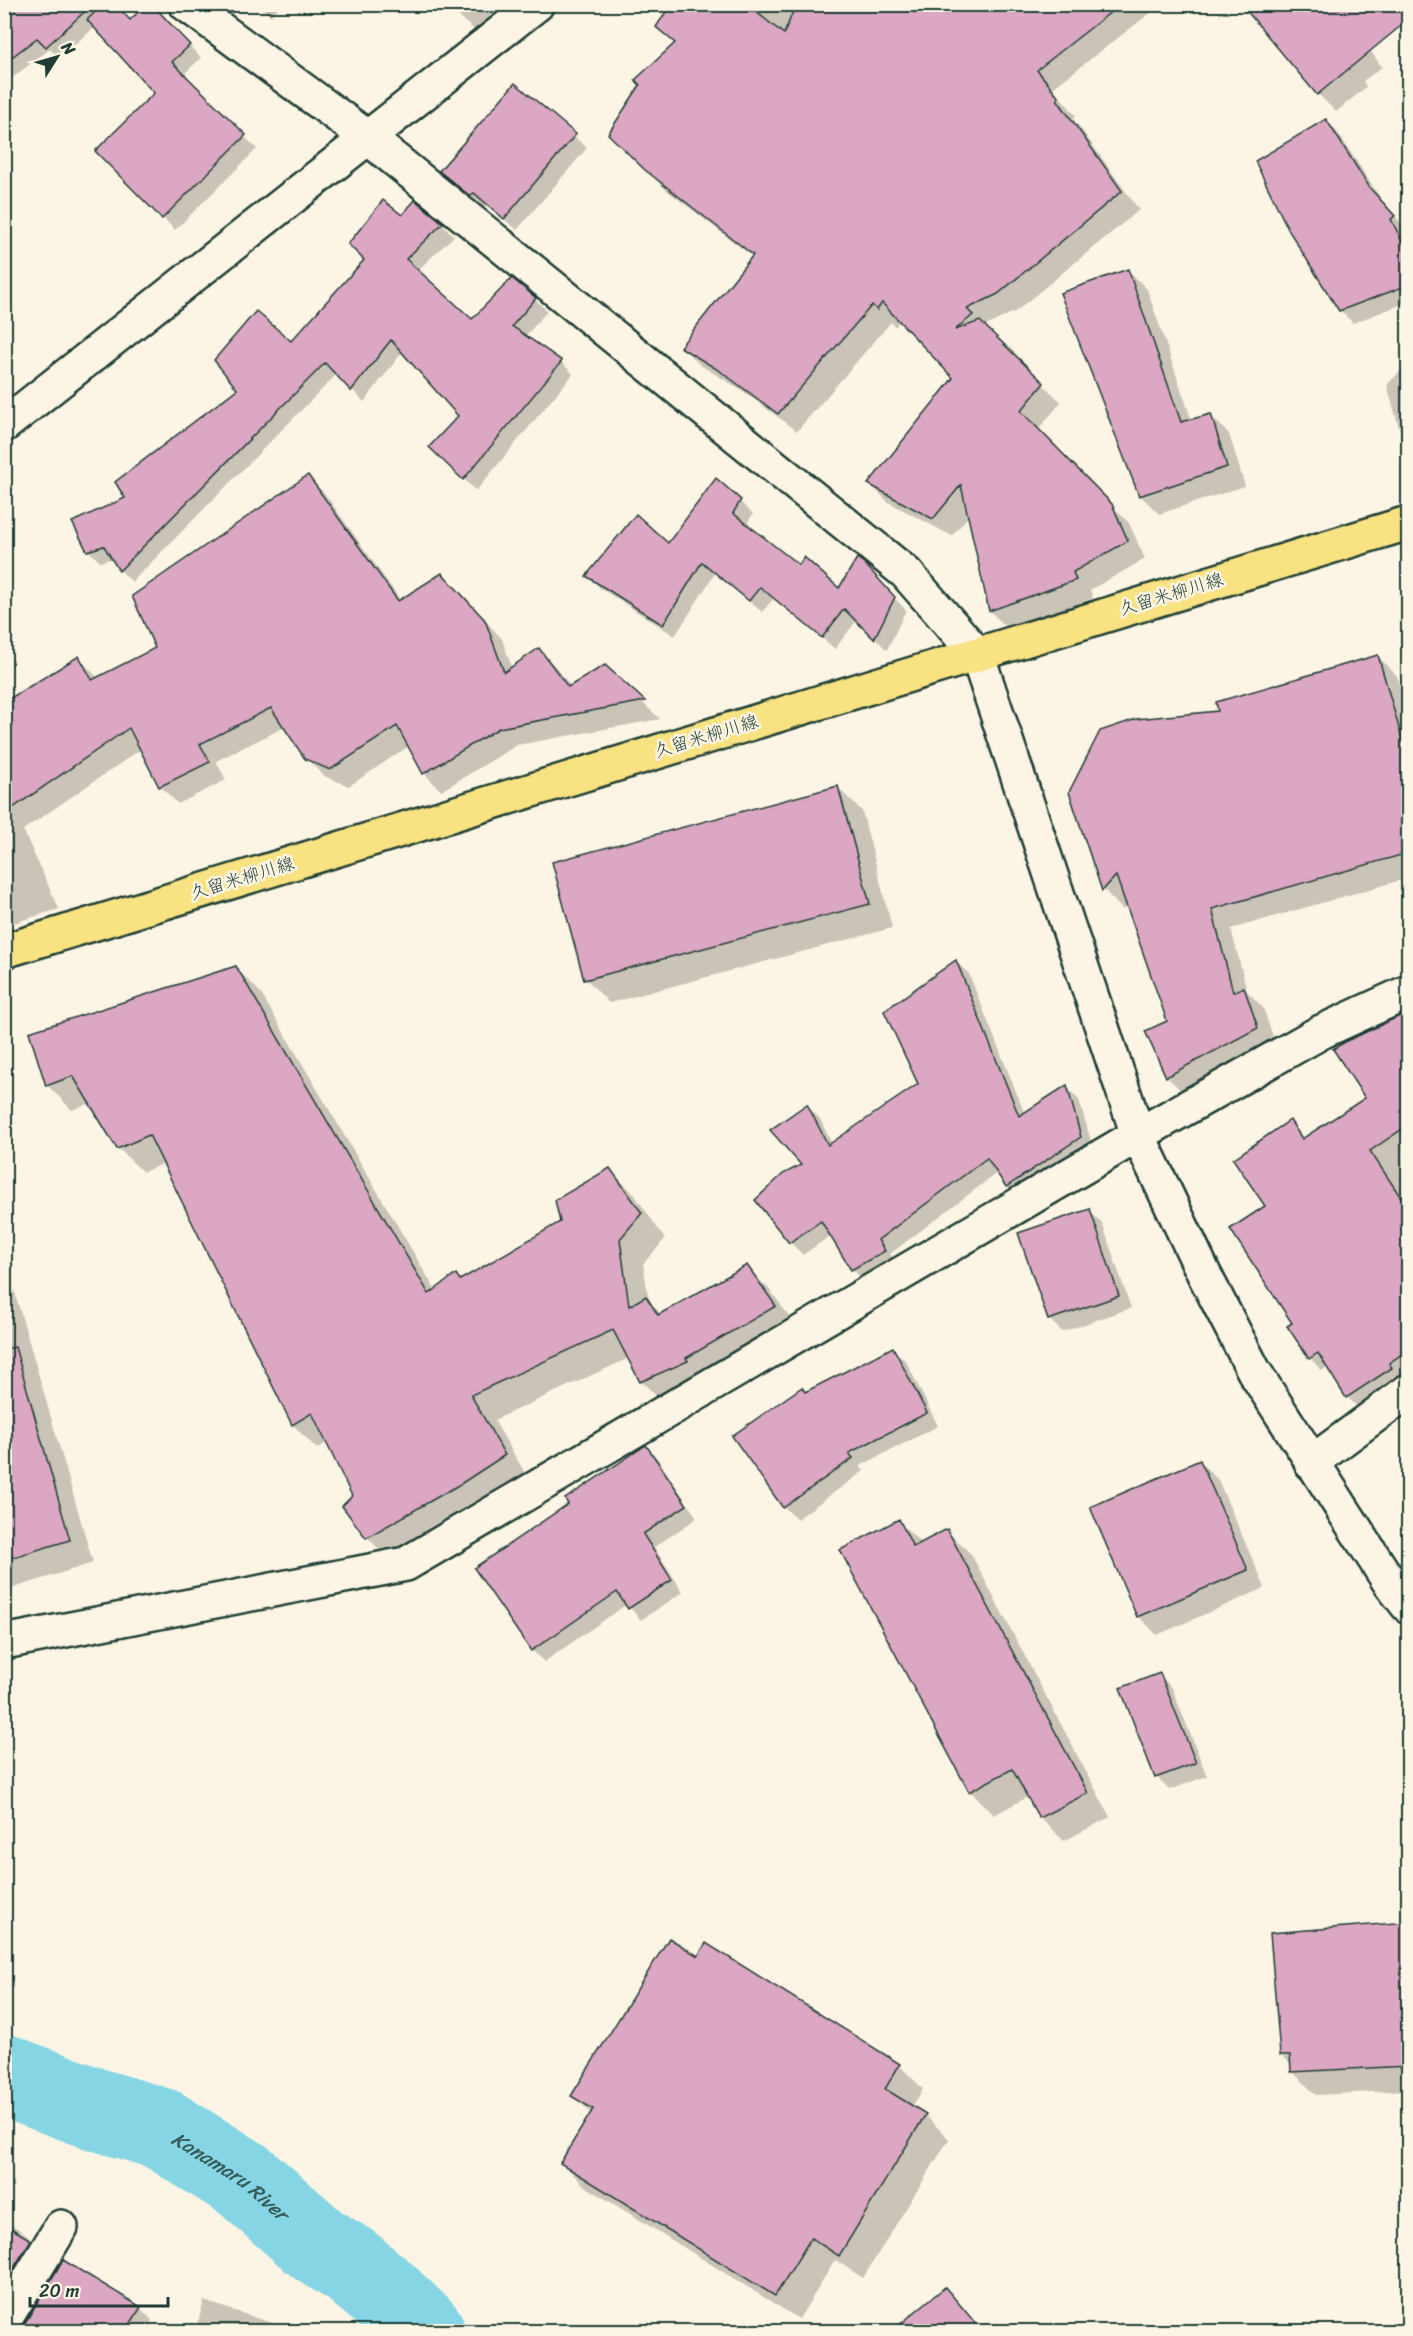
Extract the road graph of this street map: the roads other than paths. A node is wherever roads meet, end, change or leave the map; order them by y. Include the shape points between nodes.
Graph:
1 (186, 4) edge
2 (537, 4) edge
3 (368, 137) junction
4 (4, 425) edge
5 (1408, 523) edge
6 (977, 654) junction
7 (4, 951) edge
8 (1408, 992) edge
9 (1138, 1135) junction
10 (1408, 1391) edge
11 (1311, 1463) junction
12 (1408, 1605) edge
13 (4, 1642) edge
14 (62, 2227) dead end
15 (4, 2321) edge

1 - 3 street
2 - 3 street
3 - 4 street
3 - 6 street via 906,573
5 - 6 main road, 久留米柳川線
6 - 7 main road, 久留米柳川線
6 - 9 street
8 - 9 street via 1321,1032
9 - 11 street via 1254,1371
9 - 13 street via 406,1564
10 - 11 street
11 - 12 street
14 - 15 street

